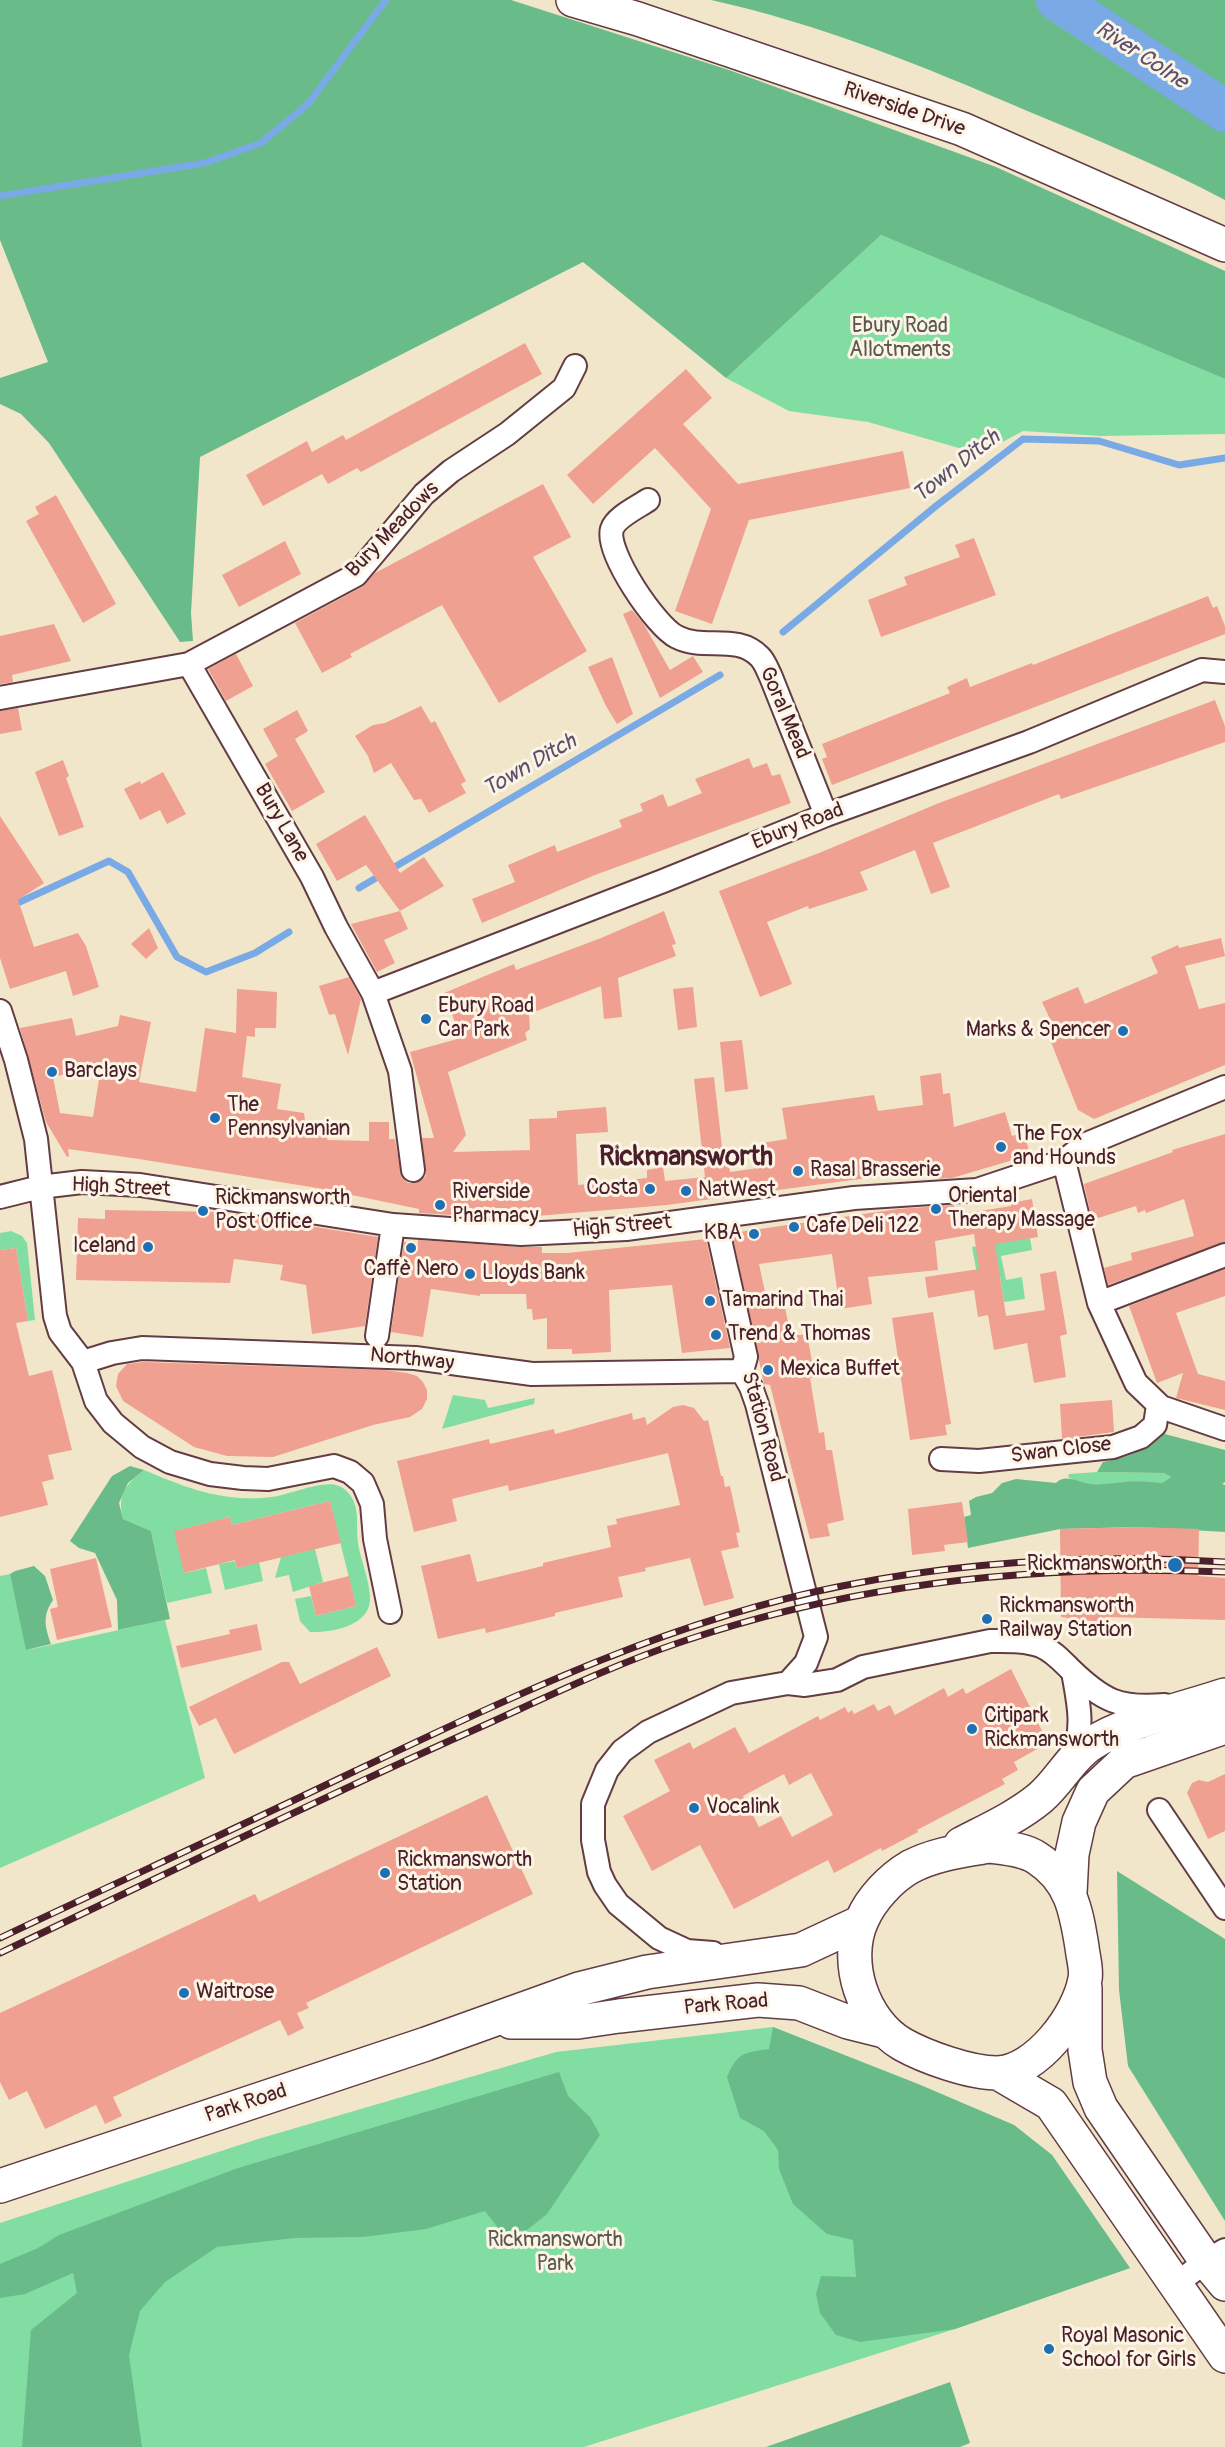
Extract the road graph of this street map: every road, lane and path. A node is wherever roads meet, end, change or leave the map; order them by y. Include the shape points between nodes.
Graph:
1 (573, 0) edge
2 (1225, 245) edge
3 (575, 366) dead end
4 (648, 500) dead end
5 (189, 664) junction
6 (1225, 672) edge
7 (0, 698) edge
8 (826, 815) junction
9 (373, 993) junction
10 (0, 1011) edge
11 (1225, 1087) edge
12 (1064, 1161) junction
13 (413, 1170) dead end
14 (40, 1187) junction
15 (0, 1197) edge
16 (715, 1217) junction
17 (393, 1225) junction
18 (1225, 1255) edge
19 (1099, 1304) junction
20 (377, 1336) dead end
21 (82, 1362) junction
22 (742, 1371) junction
23 (1158, 1405) junction
24 (1225, 1429) edge
25 (941, 1459) dead end
26 (390, 1612) dead end
27 (1073, 1672) junction
28 (788, 1683) junction
29 (1220, 1708) edge
30 (1073, 1759) junction
31 (1160, 1810) dead end
32 (944, 1853) junction
33 (1070, 1893) junction
34 (1225, 1908) edge
35 (861, 1922) junction
36 (782, 1952) junction
37 (1085, 1978) junction
38 (491, 2022) junction
39 (884, 2031) junction
40 (998, 2073) junction
41 (0, 2186) edge
42 (1219, 2265) edge
43 (1175, 2284) junction
44 (1225, 2356) edge

1 - 2 main road, Riverside Drive via 962,129
3 - 5 street, Bury Meadows via 564,388 424,494 356,575
4 - 8 street, Goral Mead via 612,529 619,560 647,609 670,634 702,645 739,643 760,657
5 - 7 street
5 - 9 street, Bury Lane via 312,877
6 - 8 street, Ebury Road via 1202,670 1029,742
8 - 9 street, Ebury Road
9 - 13 street, Bury Lane via 400,1071
10 - 14 street via 36,1139
11 - 12 street, High Street via 1084,1145
12 - 16 street, High Street via 977,1190 854,1198
12 - 19 street
14 - 15 street, High Street
14 - 17 street, High Street via 82,1182 140,1185
14 - 21 street via 55,1316 60,1332
16 - 17 street, High Street via 626,1229 521,1234
16 - 22 street, Station Road via 746,1357
17 - 20 street
18 - 19 street
19 - 23 street via 1136,1383
21 - 22 street, Northway via 142,1348 415,1358 532,1374
21 - 26 street via 96,1401 113,1423 142,1447 170,1462 210,1474 268,1479 334,1466 350,1472 369,1493
22 - 28 street, Station Road via 757,1404 816,1637 806,1664
23 - 24 street
23 - 25 street, Swan Close via 1155,1425 1142,1437 1113,1447 979,1461
27 - 28 street via 1039,1645 990,1641 863,1667 837,1680 805,1685
27 - 29 street via 1105,1699 1120,1705
27 - 30 street via 1080,1737
28 - 36 street via 731,1693 648,1732 622,1751 607,1770 593,1804 592,1823 596,1857 605,1884 618,1904 659,1938 698,1953
29 - 30 main road via 1113,1732
29 - 33 main road via 1124,1762 1093,1791 1079,1822
30 - 32 main road via 1042,1796 1011,1818
31 - 34 street
32 - 33 main road via 989,1846 1014,1850 1036,1857 1055,1872
32 - 35 main road via 909,1868 879,1893
33 - 37 main road via 1078,1919
35 - 36 main road, Park Road via 801,1950
35 - 39 main road via 857,1976 868,2009
36 - 38 main road, Park Road via 647,1972 579,1989
37 - 40 main road via 1076,2006 1040,2055
37 - 42 main road via 1085,2050 1090,2082 1101,2108
38 - 39 main road, Park Road via 578,2022 778,2000 799,2003
38 - 41 main road, Park Road
39 - 40 main road via 918,2052 955,2066
40 - 43 main road via 1051,2104
42 - 43 street
43 - 44 main road

